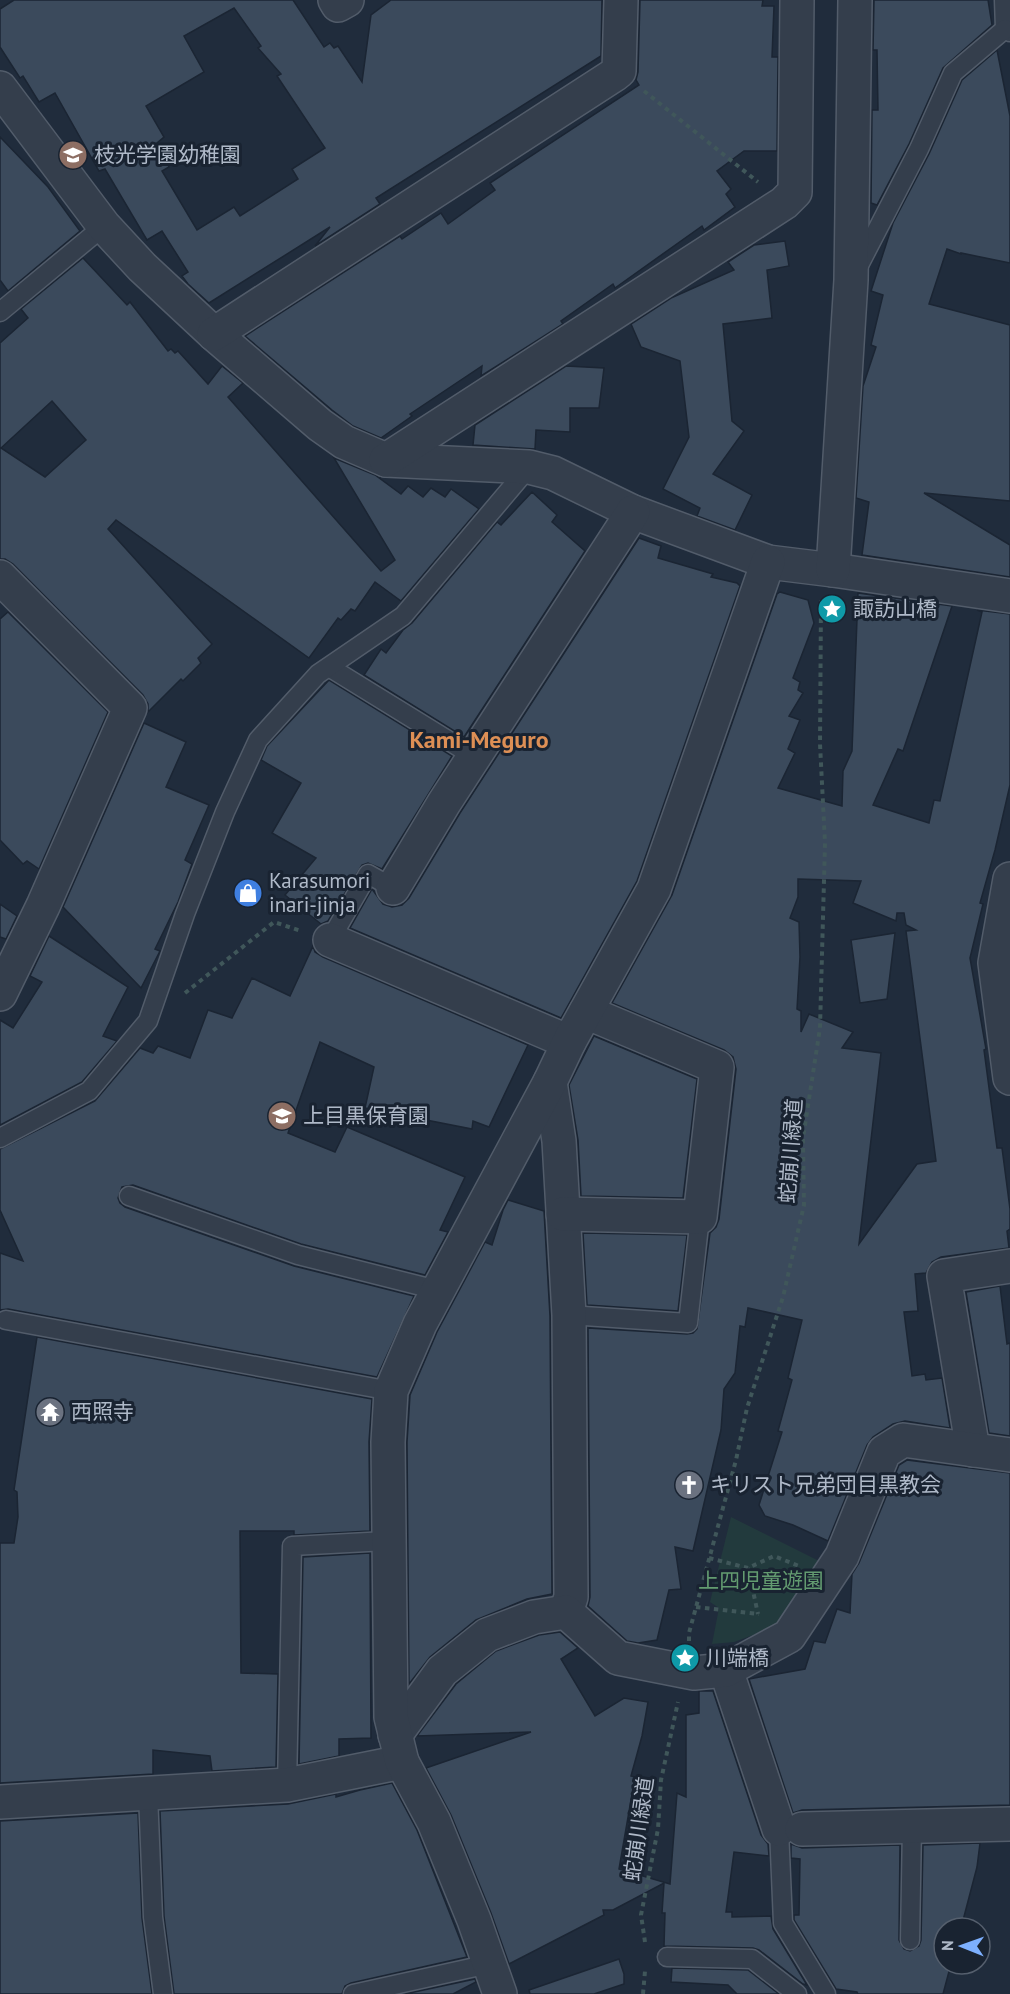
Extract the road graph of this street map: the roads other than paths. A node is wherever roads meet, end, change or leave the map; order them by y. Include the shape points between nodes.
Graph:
1 (335, 0) edge
2 (346, 0) edge
3 (621, 0) edge
4 (796, 0) edge
5 (855, 0) edge
6 (1004, 0) edge
7 (1007, 30) edge
8 (0, 88) edge
9 (104, 226) junction
10 (851, 280) junction
11 (0, 312) edge
12 (214, 334) junction
13 (386, 460) junction
14 (529, 467) junction
15 (633, 512) junction
16 (768, 562) junction
17 (827, 569) junction
18 (0, 577) edge
19 (1010, 596) edge
20 (329, 667) junction
21 (475, 757) junction
22 (393, 888) joint
23 (1008, 894) edge
24 (330, 940) joint
25 (1002, 966) edge
26 (0, 994) edge
27 (586, 1011) junction
28 (568, 1042) junction
29 (1010, 1078) edge
30 (550, 1082) junction
31 (0, 1138) edge
32 (129, 1196) dead end
33 (563, 1214) junction
34 (700, 1217) junction
35 (1010, 1266) edge
36 (437, 1290) junction
37 (569, 1315) junction
38 (6, 1320) dead end
39 (391, 1391) junction
40 (973, 1450) junction
41 (1010, 1455) edge
42 (387, 1541) junction
43 (566, 1612) junction
44 (706, 1671) junction
45 (399, 1748) junction
46 (286, 1785) junction
47 (148, 1794) junction
48 (0, 1802) edge
49 (1010, 1824) edge
50 (912, 1826) junction
51 (791, 1829) junction
52 (910, 1940) dead end
53 (668, 1957) dead end
54 (489, 1964) junction
55 (163, 1994) edge
56 (353, 1994) edge
57 (500, 1994) edge
58 (797, 1994) edge
59 (826, 1994) edge

1 - 2 street via 338,5
3 - 12 street via 619,70
4 - 13 street via 795,192 784,203
5 - 10 street
6 - 7 lane
7 - 10 lane via 953,73
8 - 9 street
9 - 11 lane
9 - 12 street
10 - 17 street
12 - 13 street via 320,425 344,442
13 - 14 street
14 - 15 street via 553,473
14 - 20 lane via 403,616
15 - 16 street
15 - 21 street
16 - 17 street
16 - 27 street via 654,889
17 - 19 street
18 - 26 street via 130,708
20 - 21 lane
20 - 31 lane via 318,674 258,740 225,812 148,1020 89,1091
21 - 22 street
22 - 24 lane via 368,874
23 - 25 street
24 - 28 street
25 - 29 street
27 - 28 street
27 - 34 street via 717,1067
28 - 30 street
30 - 33 street via 559,1141
30 - 36 street
32 - 36 lane via 298,1255
33 - 34 street
33 - 37 street
34 - 37 lane via 688,1323
35 - 40 street via 944,1276
36 - 39 street
37 - 43 street via 571,1597
38 - 39 lane
39 - 42 street
40 - 41 street
40 - 44 street via 903,1440 884,1452 842,1556 789,1636
42 - 45 street via 391,1717
42 - 46 lane via 292,1546
43 - 44 street via 618,1658
43 - 45 street via 534,1617 487,1635 442,1671
44 - 51 street
45 - 46 street
45 - 54 street via 434,1822
46 - 47 street
47 - 48 street
47 - 55 lane via 153,1917
49 - 50 street
50 - 51 street
50 - 52 lane
51 - 59 lane via 783,1923
53 - 58 lane via 752,1959
54 - 56 lane
54 - 57 street

